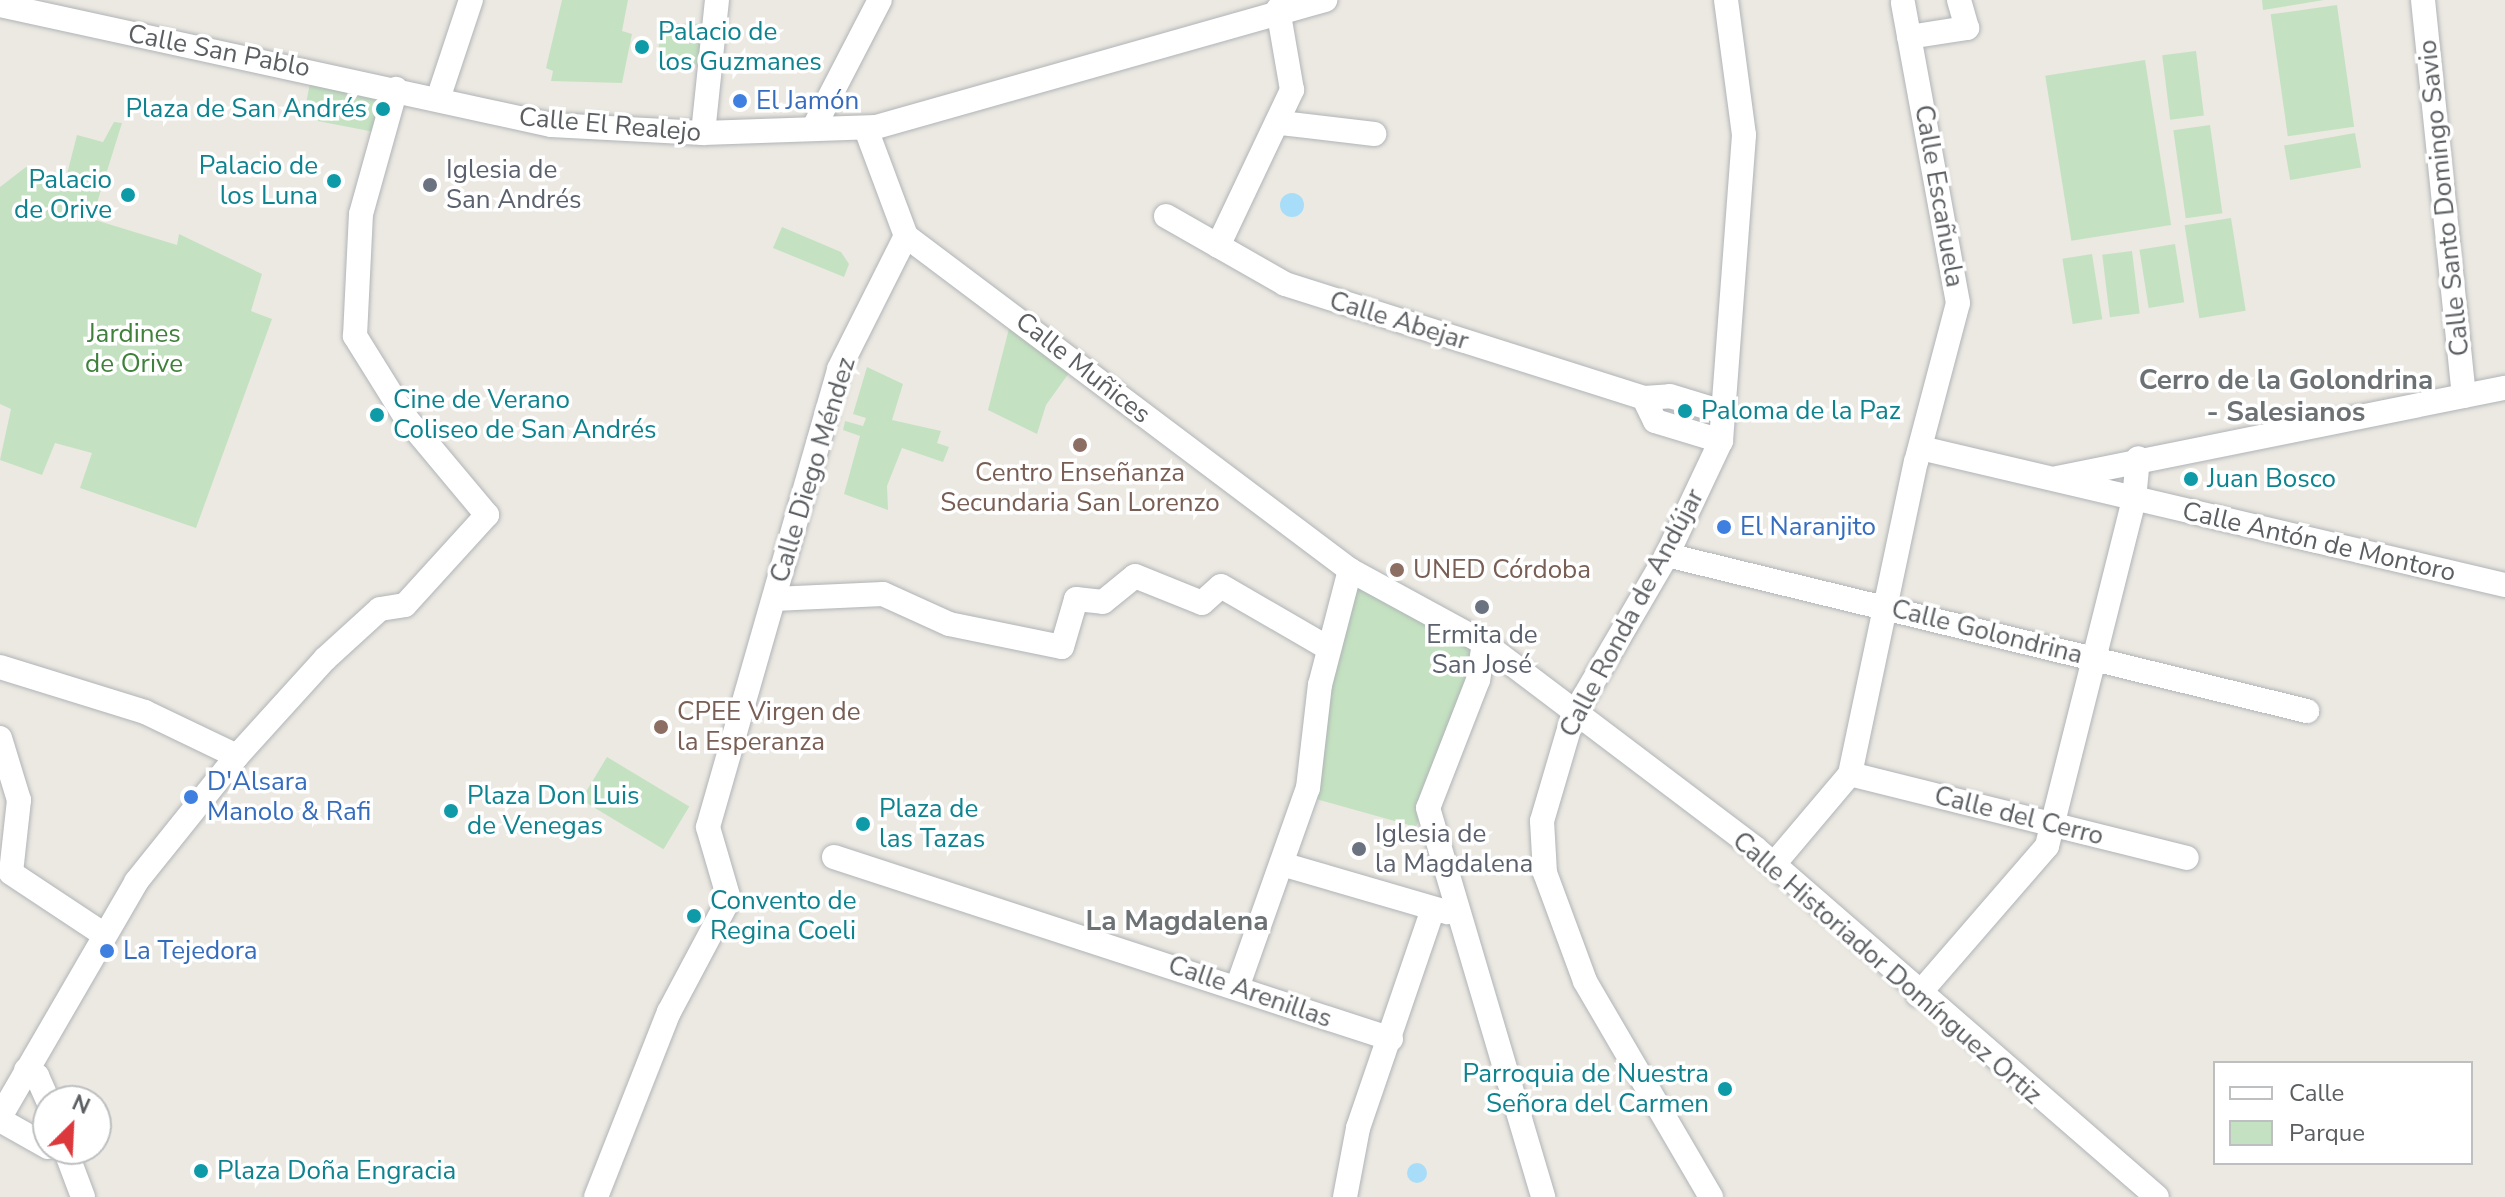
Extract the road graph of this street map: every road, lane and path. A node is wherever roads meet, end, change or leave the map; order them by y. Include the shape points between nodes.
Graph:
1 (471, 0) edge
2 (717, 0) edge
3 (880, 0) edge
4 (1325, 0) edge
5 (1726, 0) edge
6 (1959, 0) edge
7 (2423, 0) edge
8 (1903, 3) dead end
9 (0, 5) edge
10 (1278, 9) junction
11 (1909, 37) junction
12 (396, 89) junction
13 (438, 99) junction
14 (1281, 123) junction
15 (813, 129) junction
16 (866, 129) junction
17 (703, 133) junction
18 (1374, 134) dead end
19 (1166, 216) dead end
20 (906, 236) junction
21 (1218, 246) junction
22 (2505, 388) edge
23 (2464, 396) junction
24 (1644, 398) junction
25 (1726, 413) junction
26 (1721, 441) junction
27 (1925, 449) junction
28 (2138, 458) junction
29 (2055, 479) junction
30 (2134, 499) junction
31 (1667, 555) junction
32 (1350, 570) junction
33 (2505, 585) edge
34 (1885, 606) junction
35 (771, 610) junction
36 (1484, 643) junction
37 (1328, 648) junction
38 (2092, 658) junction
39 (0, 667) edge
40 (2307, 711) dead end
41 (1573, 716) junction
42 (0, 738) edge
43 (237, 756) junction
44 (1850, 774) junction
45 (2053, 824) junction
46 (834, 857) dead end
47 (2187, 858) dead end
48 (1774, 864) junction
49 (1285, 865) junction
50 (1433, 909) junction
51 (1457, 914) junction
52 (103, 934) junction
53 (1237, 988) junction
54 (1918, 995) junction
55 (1391, 1039) junction
56 (26, 1070) junction
57 (41, 1085) edge
58 (0, 1119) edge
59 (32, 1137) edge
60 (66, 1165) edge
61 (2113, 1165) junction
62 (1702, 1192) edge
63 (83, 1197) edge
64 (596, 1197) edge
65 (1345, 1197) edge
66 (1543, 1197) edge
67 (2120, 1197) edge
68 (2157, 1197) edge

1 - 13 street
2 - 17 street
3 - 15 street
4 - 10 street, Calle El Realejo
5 - 25 street, Calle Ronda de Andújar via 1744,135
6 - 11 street via 1967,28
7 - 23 street, Calle Santo Domingo Savio
8 - 11 street, Calle Escañuela
9 - 12 street, Calle San Pablo
10 - 14 street via 1292,90
10 - 16 street, Calle El Realejo
11 - 27 street, Calle Escañuela via 1958,303
12 - 13 street, Calle San Pablo
12 - 43 street via 361,214 355,336 406,418 487,515 405,605 380,609 325,659
13 - 17 street, Calle El Realejo via 551,125
14 - 18 street
14 - 21 street
15 - 16 street, Calle El Realejo
15 - 17 street, Calle El Realejo
16 - 20 street
19 - 21 street, Calle Abejar
20 - 32 street, Calle Muñices
20 - 35 street, Calle Diego Méndez via 839,369
21 - 24 street, Calle Abejar via 1285,284 1377,318
22 - 23 street
23 - 28 street
24 - 25 street, Calle Abejar via 1670,396
24 - 26 street via 1655,421
25 - 26 street, Calle Ronda de Andújar
26 - 31 street, Calle Ronda de Andújar
27 - 29 street, Calle Antón de Montoro
27 - 34 street, Calle Escañuela
28 - 29 street
28 - 30 street
29 - 30 street, Calle Antón de Montoro
30 - 33 street, Calle Antón de Montoro
30 - 38 street
31 - 34 street, Calle Golondrina
31 - 41 street, Calle Ronda de Andújar
32 - 36 street, Calle Muñices
32 - 37 street
34 - 38 street, Calle Golondrina
34 - 44 street, Calle Escañuela
35 - 37 street via 883,594 949,624 1062,647 1076,599 1103,602 1135,576 1202,603 1221,586
35 - 64 street, Calle Diego Méndez via 708,827 729,899 669,1012
36 - 41 street, Calle Historiador Domínguez Ortiz via 1553,691
36 - 51 street via 1478,680 1428,808
37 - 49 street via 1315,760
38 - 40 street, Calle Golondrina
38 - 45 street
39 - 43 street via 145,712
41 - 48 street, Calle Historiador Domínguez Ortiz
41 - 62 street, Calle Ronda de Andújar via 1542,821 1545,873 1585,981
42 - 52 street via 19,800 9,866
43 - 52 street
44 - 45 street, Calle del Cerro
44 - 48 street
45 - 47 street, Calle del Cerro
45 - 54 street via 2047,846
46 - 53 street, Calle Arenillas
48 - 54 street, Calle Historiador Domínguez Ortiz
49 - 50 street
49 - 53 street
50 - 51 street
50 - 55 street
51 - 66 street
52 - 56 street
53 - 55 street, Calle Arenillas
54 - 61 street, Calle Historiador Domínguez Ortiz
55 - 65 street via 1358,1128
56 - 57 street
56 - 58 street
58 - 59 street
60 - 63 street
61 - 67 street
61 - 68 street, Calle Historiador Domínguez Ortiz

